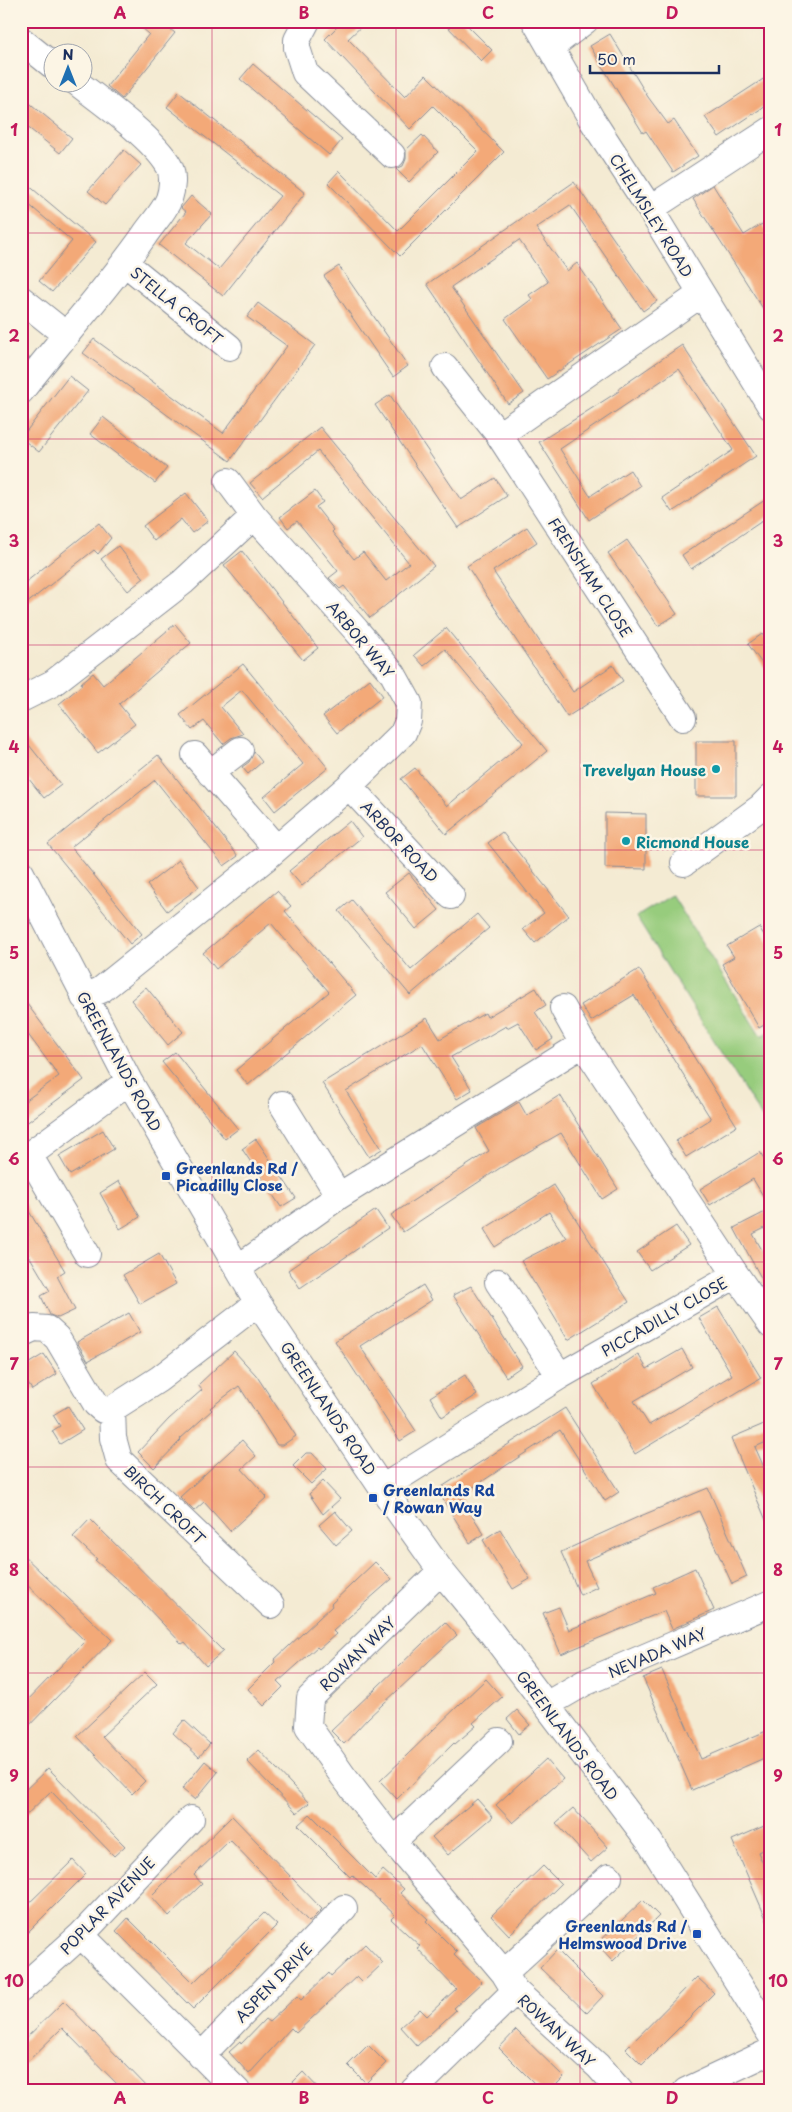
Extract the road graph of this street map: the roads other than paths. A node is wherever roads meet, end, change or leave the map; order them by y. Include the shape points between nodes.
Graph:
1 (307, 21) edge
2 (535, 21) edge
3 (585, 21) edge
4 (21, 40) edge
5 (551, 47) junction
6 (42, 57) edge
7 (88, 92) edge
8 (771, 130) edge
9 (392, 155) dead end
10 (650, 209) junction
11 (125, 263) junction
12 (701, 294) junction
13 (21, 299) edge
14 (65, 334) junction
15 (229, 347) dead end
16 (446, 366) dead end
17 (763, 379) edge
18 (21, 391) edge
19 (771, 407) edge
20 (499, 435) junction
21 (228, 481) dead end
22 (254, 516) junction
23 (21, 699) edge
24 (683, 718) dead end
25 (240, 750) dead end
26 (349, 786) junction
27 (771, 797) edge
28 (276, 848) junction
29 (684, 863) dead end
30 (21, 873) edge
31 (451, 896) dead end
32 (84, 998) junction
33 (563, 1008) dead end
34 (583, 1044) junction
35 (129, 1081) junction
36 (282, 1104) dead end
37 (25, 1156) edge
38 (338, 1196) junction
39 (87, 1254) dead end
40 (238, 1268) junction
41 (736, 1275) junction
42 (498, 1282) dead end
43 (258, 1303) junction
44 (771, 1325) edge
45 (21, 1334) edge
46 (560, 1376) junction
47 (112, 1409) junction
48 (382, 1488) junction
49 (441, 1571) junction
50 (771, 1602) edge
51 (271, 1606) dead end
52 (546, 1705) junction
53 (498, 1741) dead end
54 (191, 1819) dead end
55 (393, 1842) junction
56 (609, 1877) dead end
57 (344, 1908) dead end
58 (81, 1935) junction
59 (510, 1982) junction
60 (21, 1989) edge
61 (771, 2035) edge
62 (771, 2052) edge
63 (201, 2056) junction
64 (237, 2091) edge
65 (413, 2091) edge
66 (620, 2091) edge
67 (686, 2091) edge

1 - 9 street via 297,40 305,73
2 - 5 street, CHELMSLEY ROAD
3 - 5 street
4 - 6 street
5 - 10 street, CHELMSLEY ROAD via 592,120
7 - 11 street, STELLA CROFT via 136,130 169,166 172,184 169,200
8 - 10 street
10 - 12 street, CHELMSLEY ROAD
11 - 14 street, STELLA CROFT
11 - 15 street, STELLA CROFT
12 - 17 street, CHELMSLEY ROAD
12 - 20 street
13 - 14 street
14 - 18 street, STELLA CROFT
16 - 20 street, FRENSHAM CLOSE
17 - 19 street, CHELMSLEY ROAD
20 - 24 street, FRENSHAM CLOSE
21 - 22 street, ARBOR WAY
22 - 23 street via 183,582 53,683
22 - 26 street, ARBOR WAY via 393,674 409,703 408,721 403,733
25 - 28 street via 203,764
26 - 28 street, ARBOR WAY
26 - 31 street, ARBOR ROAD
27 - 29 street
28 - 32 street, ARBOR WAY via 101,990
30 - 32 street, GREENLANDS ROAD
32 - 35 street, GREENLANDS ROAD
33 - 34 street, PICCADILLY CLOSE
34 - 38 street
34 - 41 street, PICCADILLY CLOSE
35 - 37 street
35 - 40 street, GREENLANDS ROAD
36 - 38 street
37 - 39 street
38 - 40 street
40 - 43 street, GREENLANDS ROAD
41 - 44 street
41 - 46 street, PICCADILLY CLOSE
42 - 46 street
43 - 47 street via 159,1379
43 - 48 street, GREENLANDS ROAD
45 - 47 street via 34,1328 47,1329 56,1338 96,1404 103,1410
46 - 48 street, PICCADILLY CLOSE
47 - 51 street, BIRCH CROFT via 118,1460
48 - 49 street, GREENLANDS ROAD
49 - 52 street, GREENLANDS ROAD
49 - 55 street, ROWAN WAY via 310,1698 308,1726
50 - 52 street, NEVADA WAY via 584,1683
52 - 61 street, GREENLANDS ROAD via 649,1842
53 - 55 street
54 - 58 street, POPLAR AVENUE
55 - 59 street, ROWAN WAY
56 - 59 street, ROWAN WAY
57 - 63 street, ASPEN DRIVE
58 - 60 street, POPLAR AVENUE
58 - 63 street
59 - 65 street, ROWAN WAY
59 - 66 street, ROWAN WAY
62 - 67 street
63 - 64 street

